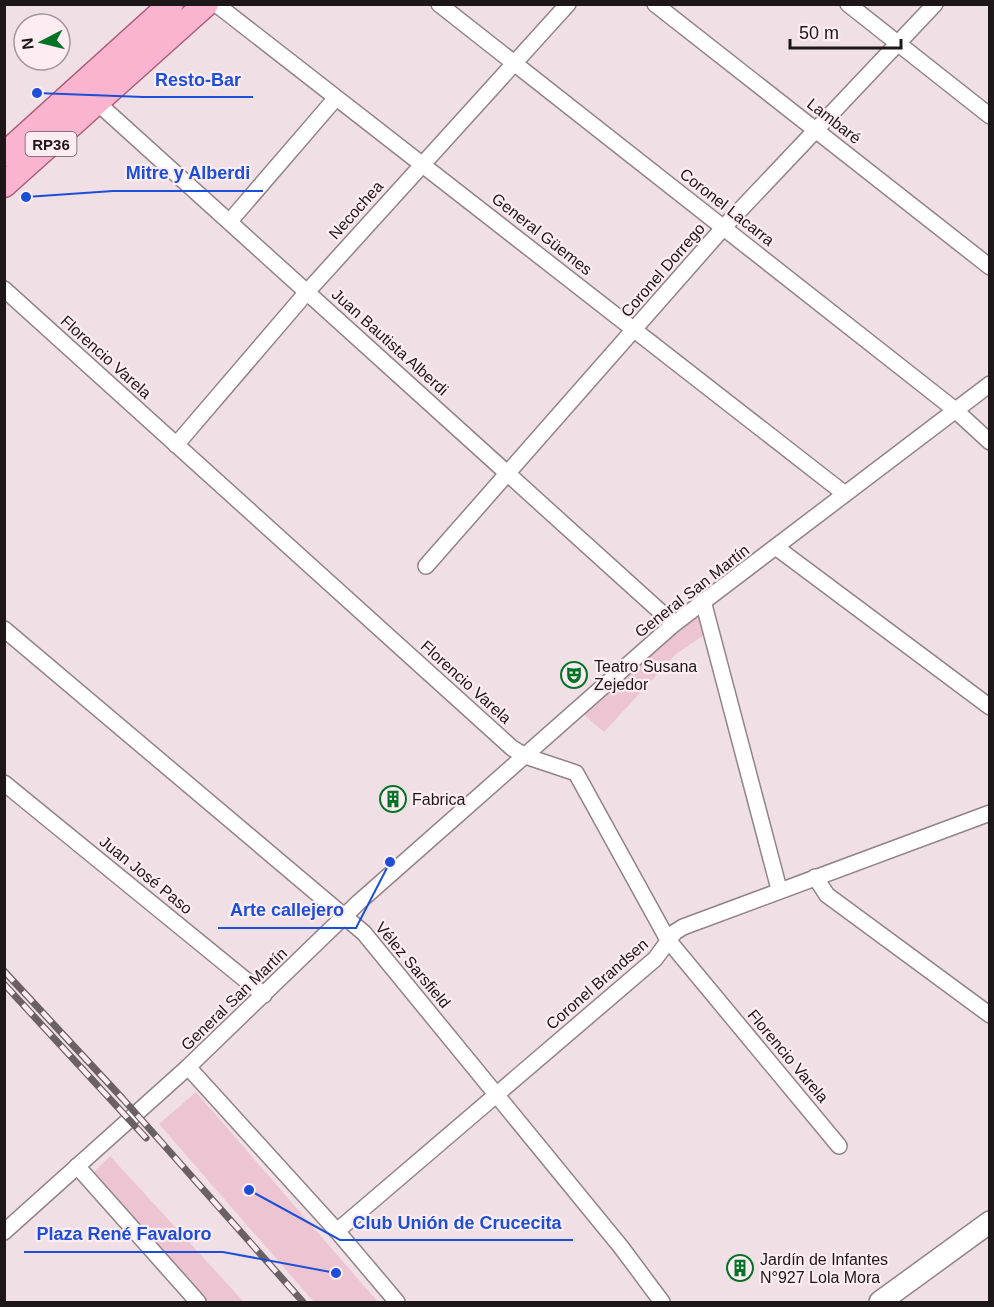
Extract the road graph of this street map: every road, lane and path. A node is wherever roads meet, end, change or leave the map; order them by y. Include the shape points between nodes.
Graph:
1 (171, 4) edge
2 (206, 4) edge
3 (216, 4) edge
4 (440, 4) edge
5 (568, 4) edge
6 (656, 4) edge
7 (848, 4) edge
8 (935, 4) edge
9 (898, 44) junction
10 (514, 62) junction
11 (88, 95) junction
12 (335, 99) junction
13 (990, 116) edge
14 (817, 130) junction
15 (4, 155) edge
16 (422, 163) junction
17 (4, 185) edge
18 (230, 221) junction
19 (723, 227) junction
20 (990, 267) edge
21 (4, 290) edge
22 (306, 292) junction
23 (635, 330) junction
24 (990, 384) edge
25 (954, 409) junction
26 (990, 442) edge
27 (176, 445) junction
28 (507, 472) junction
29 (845, 494) junction
30 (777, 548) junction
31 (426, 566) dead end
32 (703, 601) junction
33 (674, 624) junction
34 (4, 629) edge
35 (990, 707) edge
36 (525, 756) junction
37 (4, 783) edge
38 (990, 813) edge
39 (814, 878) junction
40 (779, 889) junction
41 (345, 918) junction
42 (668, 940) junction
43 (264, 995) junction
44 (990, 1015) edge
45 (188, 1067) junction
46 (496, 1096) junction
47 (839, 1146) dead end
48 (77, 1166) junction
49 (990, 1222) edge
50 (337, 1231) junction
51 (4, 1232) edge
52 (198, 1302) edge
53 (397, 1302) edge
54 (662, 1302) edge
55 (880, 1302) edge

1 - 11 main road, RP36
2 - 11 main road, RP36
3 - 12 street, General Güemes
4 - 10 street, Coronel Lacarra
5 - 10 street, Necochea
6 - 14 street, Lambaré
7 - 9 street
8 - 9 street, Coronel Dorrego
9 - 13 street
9 - 14 street, Coronel Dorrego
10 - 16 street, Necochea
10 - 19 street, Coronel Lacarra
11 - 15 main road, RP36
11 - 17 main road, RP36
11 - 18 street, Juan Bautista Alberdi
12 - 16 street, General Güemes
12 - 18 street
14 - 19 street, Coronel Dorrego
14 - 20 street, Lambaré
16 - 22 street, Necochea
16 - 23 street, General Güemes
18 - 22 street, Juan Bautista Alberdi
19 - 23 street, Coronel Dorrego
19 - 25 street, Coronel Lacarra
21 - 27 street, Florencio Varela
22 - 27 street, Necochea
22 - 28 street, Juan Bautista Alberdi
23 - 28 street, Coronel Dorrego
23 - 29 street, General Güemes
24 - 25 street, General San Martín
25 - 26 street, Coronel Lacarra
25 - 29 street, General San Martín
27 - 36 street, Florencio Varela
28 - 31 street, Coronel Dorrego
28 - 33 street, Juan Bautista Alberdi
29 - 30 street, General San Martín
30 - 32 street, General San Martín
30 - 35 street
32 - 33 street, General San Martín
32 - 40 street
33 - 36 street, General San Martín
34 - 41 street, Vélez Sarsfield
36 - 41 street, General San Martín
36 - 42 street, Florencio Varela via 571,769 581,779
37 - 43 street, Juan José Paso
38 - 39 street, Coronel Brandsen
39 - 40 street, Coronel Brandsen
39 - 44 street via 827,895
40 - 42 street, Coronel Brandsen via 683,927
41 - 43 street, General San Martín
41 - 46 street, Vélez Sarsfield via 364,933
42 - 46 street, Coronel Brandsen via 655,959
42 - 47 street, Florencio Varela
43 - 45 street, General San Martín
45 - 48 street, General San Martín
45 - 50 street
46 - 50 street, Coronel Brandsen
46 - 54 street, Vélez Sarsfield
48 - 51 street, General San Martín
48 - 52 street
49 - 55 main road
50 - 53 street

